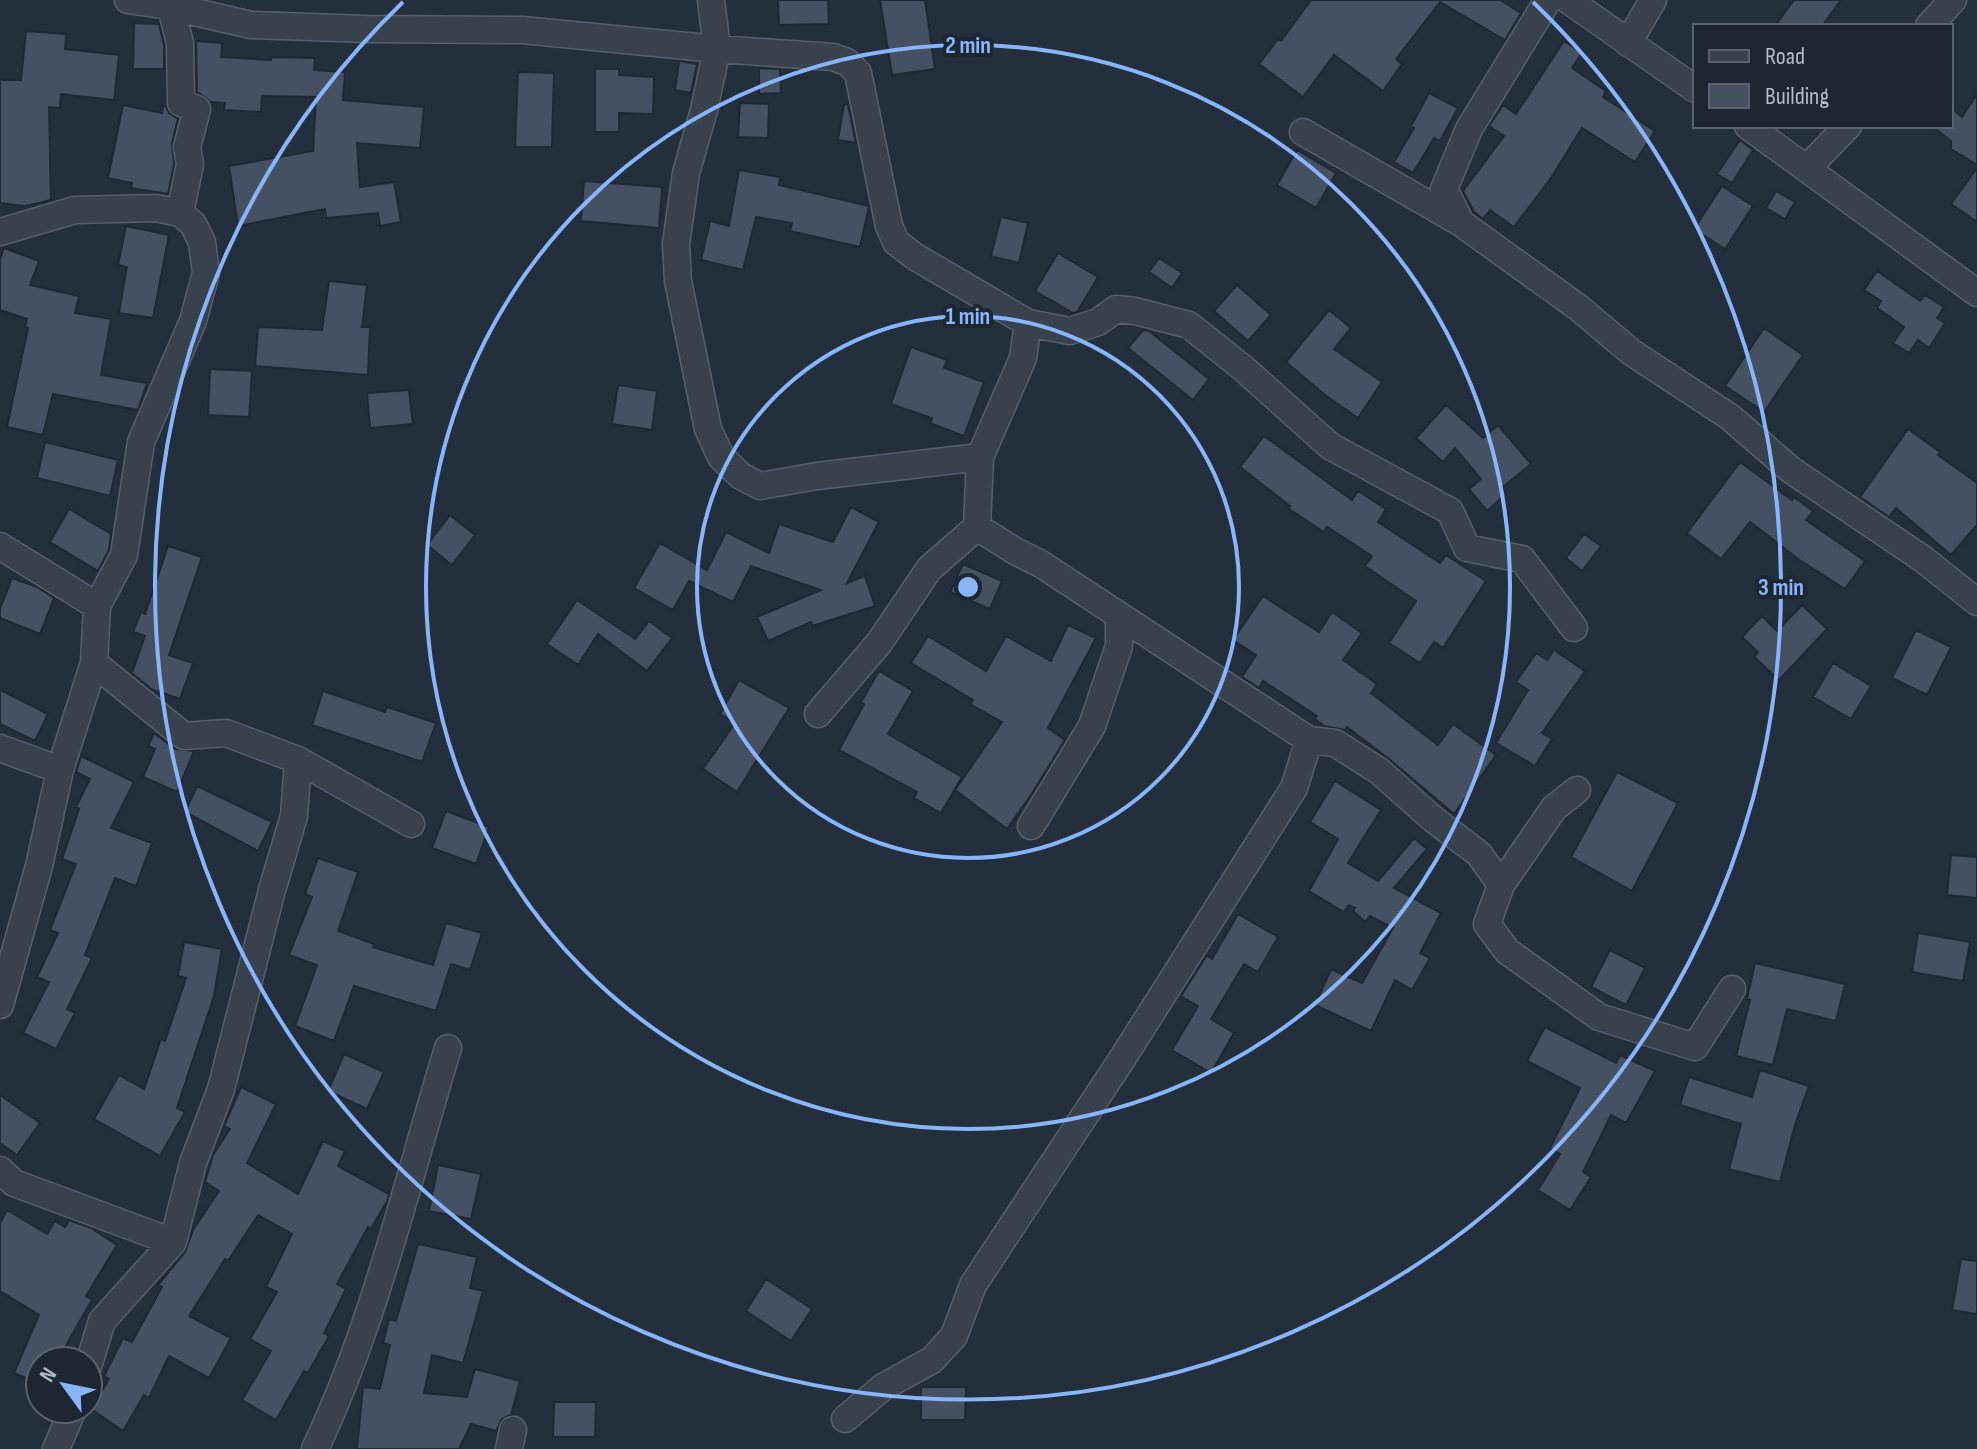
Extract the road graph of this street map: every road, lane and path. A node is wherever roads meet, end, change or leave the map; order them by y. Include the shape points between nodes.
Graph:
1 (128, 0) edge
2 (711, 0) edge
3 (1548, 0) edge
4 (1568, 0) edge
5 (1653, 0) edge
6 (1953, 0) edge
7 (169, 3) edge
8 (1931, 24) edge
9 (1628, 43) junction
10 (717, 49) junction
11 (1693, 88) edge
12 (1751, 128) edge
13 (1846, 128) edge
14 (1303, 132) dead end
15 (1807, 168) junction
16 (180, 213) junction
17 (1461, 223) junction
18 (0, 232) edge
19 (1977, 293) edge
20 (1028, 323) junction
21 (980, 457) junction
22 (977, 527) junction
23 (0, 546) edge
24 (1977, 602) edge
25 (97, 606) junction
26 (1119, 615) junction
27 (1574, 628) dead end
28 (1146, 633) junction
29 (1119, 646) junction
30 (94, 663) junction
31 (818, 714) dead end
32 (1309, 740) junction
33 (0, 748) edge
34 (298, 760) junction
35 (60, 770) junction
36 (1577, 790) dead end
37 (411, 824) dead end
38 (1031, 826) dead end
39 (1501, 885) junction
40 (1732, 989) dead end
41 (0, 1005) edge
42 (448, 1048) dead end
43 (0, 1170) edge
44 (173, 1242) junction
45 (95, 1345) edge
46 (845, 1419) dead end
47 (66, 1425) edge
48 (56, 1449) edge
49 (315, 1449) edge

1 - 7 street
2 - 10 street
3 - 17 street via 1469,129 1444,189
4 - 9 street
5 - 9 street
6 - 8 street
7 - 10 street via 251,25 522,30
7 - 16 street via 180,43 181,103 197,109
9 - 11 street
10 - 20 street via 847,62 858,73 896,242
10 - 21 street via 686,173 676,244 678,281 708,429 721,457 760,486
12 - 15 street
13 - 15 street
14 - 17 street
15 - 19 street
16 - 18 street via 156,208 75,210
16 - 25 street via 202,242 206,273 193,321 141,442 124,555
17 - 24 street
20 - 21 street via 1023,358
20 - 27 street via 1070,331 1116,309 1189,325 1330,446 1450,511 1467,548 1522,559
21 - 22 street
22 - 26 street
22 - 31 street via 929,569 879,643
23 - 25 street
25 - 30 street
26 - 28 street
26 - 29 street
28 - 29 street
28 - 32 street
29 - 38 street via 1092,726
30 - 34 street via 184,736 226,733
30 - 35 street
32 - 39 street via 1335,743 1379,771 1479,854
32 - 46 street via 1294,788 973,1285 954,1336 932,1360 883,1387
33 - 35 street
34 - 37 street
34 - 44 street via 294,816 221,1089 193,1163
35 - 41 street
36 - 39 street via 1554,808
39 - 40 street via 1487,924 1507,951 1599,1017 1695,1047
42 - 49 street via 342,1392
43 - 44 street via 14,1183
44 - 45 street via 102,1321
47 - 48 street

